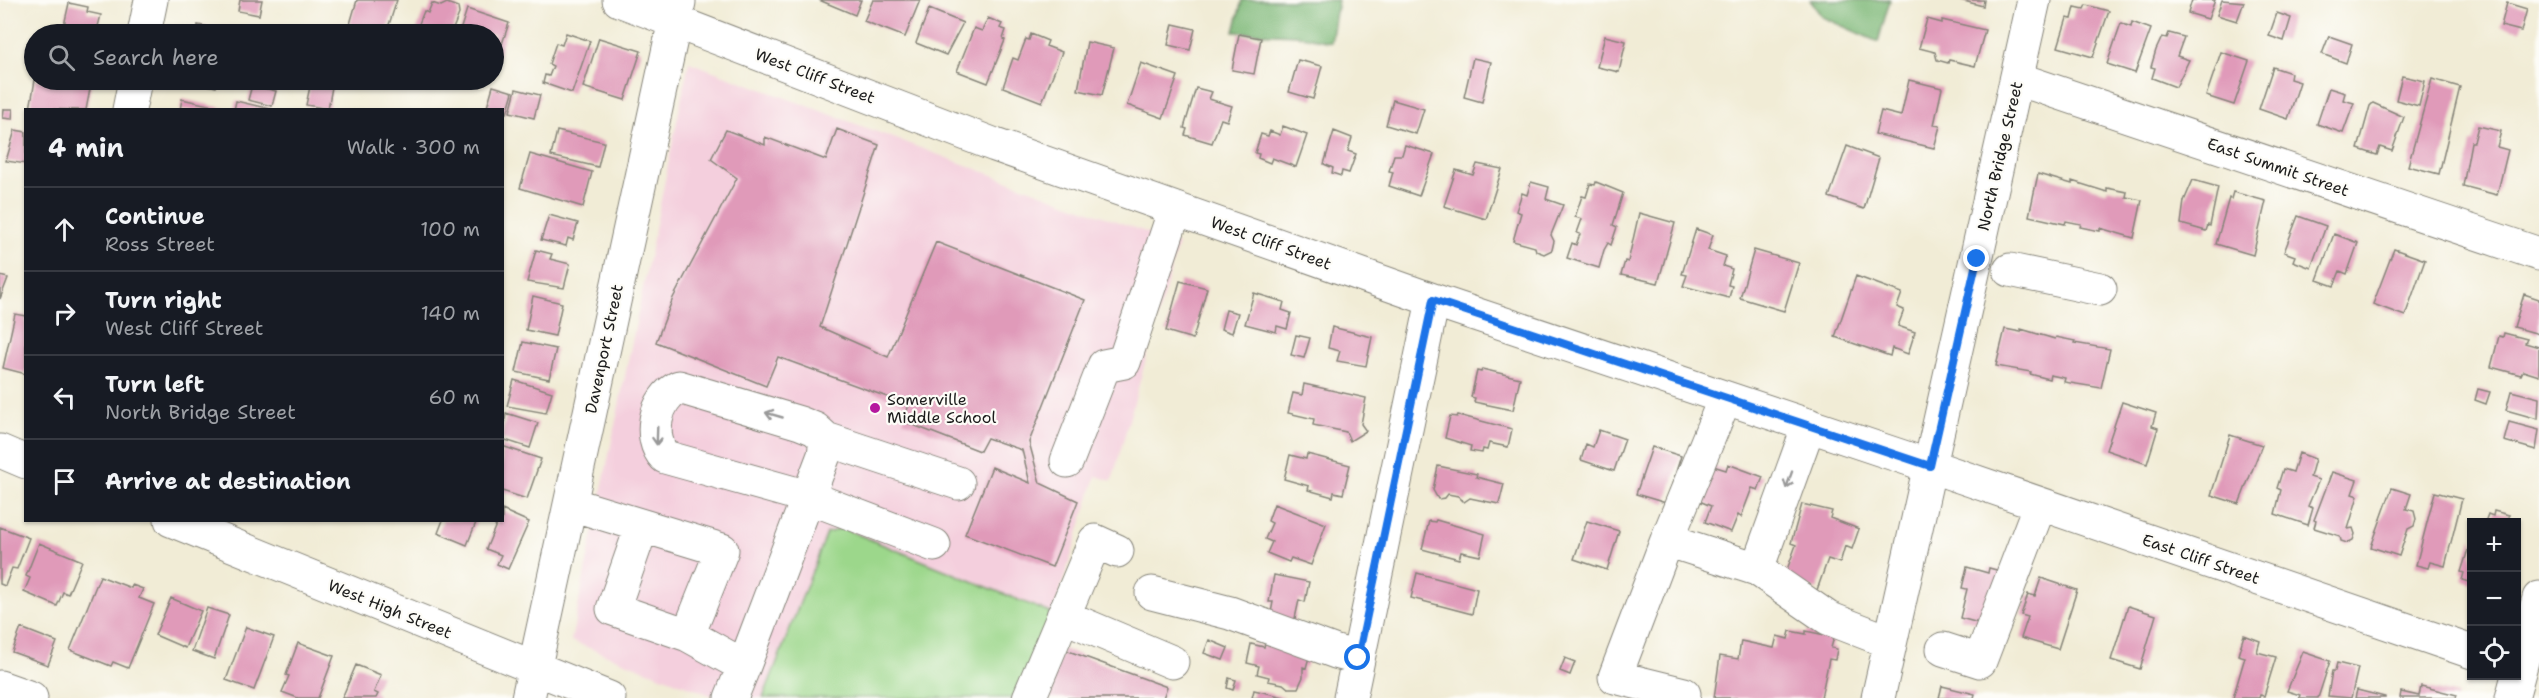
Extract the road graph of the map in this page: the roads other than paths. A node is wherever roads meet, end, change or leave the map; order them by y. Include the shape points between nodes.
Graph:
1 (150, 0) edge
2 (620, 0) edge
3 (2034, 0) edge
4 (677, 11) edge
5 (146, 24) edge
6 (2018, 79) junction
7 (133, 90) edge
8 (129, 108) edge
9 (1175, 208) junction
10 (1980, 243) junction
11 (2539, 254) edge
12 (2010, 270) junction
13 (1973, 275) junction
14 (2100, 289) dead end
15 (1433, 300) junction
16 (1725, 398) junction
17 (1809, 425) junction
18 (826, 439) junction
19 (0, 451) edge
20 (24, 461) edge
21 (1067, 461) dead end
22 (1930, 466) junction
23 (958, 483) dead end
24 (808, 497) junction
25 (571, 504) junction
26 (2040, 504) junction
27 (175, 522) edge
28 (642, 526) junction
29 (1667, 540) junction
30 (934, 545) dead end
31 (1117, 551) dead end
32 (1757, 569) junction
33 (1152, 593) dead end
34 (2539, 598) edge
35 (1063, 616) junction
36 (688, 635) junction
37 (1890, 642) junction
38 (1943, 649) dead end
39 (2467, 650) edge
40 (1358, 658) junction
41 (1172, 662) dead end
42 (744, 666) junction
43 (2522, 678) edge
44 (532, 683) edge
45 (0, 687) edge
46 (31, 698) edge
47 (607, 698) edge
48 (731, 698) edge
49 (1029, 698) edge
50 (1350, 698) edge
51 (1683, 698) edge
52 (1878, 698) edge

1 - 5 street
2 - 4 street, West Cliff Street
3 - 6 street, North Bridge Street
4 - 9 street, West Cliff Street via 995,145
4 - 25 street, Davenport Street
6 - 10 street, North Bridge Street
6 - 11 street, East Summit Street
7 - 8 street
9 - 15 street, West Cliff Street
9 - 21 street via 1124,362 1104,366
10 - 12 street
10 - 13 street, North Bridge Street
12 - 13 street
12 - 14 street
13 - 22 street, North Bridge Street
15 - 16 street, West Cliff Street
15 - 40 street
16 - 17 street, West Cliff Street
16 - 29 street
17 - 22 street, West Cliff Street
17 -> 32 street
18 - 23 street
18 - 24 street
18 -> 24 street via 800,423 679,387 661,401 655,439 664,457
19 - 20 street
22 - 26 street, East Cliff Street
22 - 37 street, North Bridge Street
24 - 30 street
24 - 42 street
25 - 28 street
25 - 44 street, Davenport Street
26 - 38 street via 1980,662
26 - 39 street, East Cliff Street
27 - 44 street, West High Street
28 - 36 street via 613,609
28 - 36 street via 722,550
29 - 32 street
29 - 51 street via 1616,678 1684,694
31 - 35 street via 1095,541
32 - 37 street via 1828,618
33 - 40 street via 1230,613
34 - 43 street
35 - 41 street
35 - 49 street
36 - 42 street
37 - 52 street, North Bridge Street
40 - 50 street
42 - 48 street
44 - 47 street, West High Street
45 - 46 street

